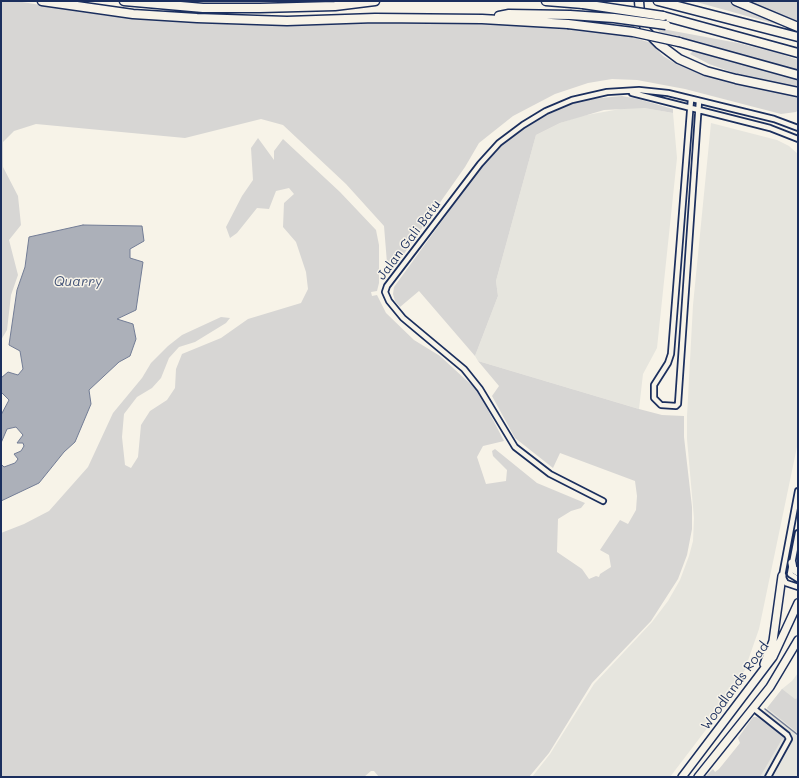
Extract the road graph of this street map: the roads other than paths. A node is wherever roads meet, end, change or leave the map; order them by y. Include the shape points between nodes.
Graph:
1 (42, 1) edge
2 (124, 1) edge
3 (375, 1) edge
4 (546, 1) edge
5 (639, 1) edge
6 (659, 1) edge
7 (736, 1) edge
8 (569, 19) junction
9 (694, 25) junction
10 (798, 27) edge
11 (798, 37) edge
12 (798, 54) edge
13 (798, 75) edge
14 (623, 91) junction
15 (798, 92) edge
16 (691, 99) junction
17 (699, 101) junction
18 (690, 109) junction
19 (698, 111) junction
20 (798, 128) edge
21 (798, 139) edge
22 (798, 491) edge
23 (603, 501) dead end
24 (798, 533) edge
25 (792, 563) junction
26 (798, 572) edge
27 (782, 576) junction
28 (798, 579) edge
29 (798, 587) edge
30 (798, 603) edge
31 (798, 640) edge
32 (756, 680) junction
33 (753, 708) junction
34 (682, 777) edge
35 (698, 777) edge
36 (768, 777) edge

1 - 8 highway via 133,14 287,21 375,18
2 - 3 highway via 203,8 335,6
4 - 9 highway, bridge via 663,16
5 - 15 highway via 640,14 646,30 674,56 706,71
6 - 11 highway
7 - 10 highway
8 - 9 highway, bridge via 614,18 666,25
8 - 13 highway, bridge via 679,42
9 - 12 highway
14 - 16 street, Jalan Gali Batu via 639,90
14 - 18 street, Jalan Gali Batu
14 - 23 street, Jalan Gali Batu via 589,95 559,105 523,124 499,143 395,275 385,292 403,318 464,369 480,388 515,447 550,474
16 - 17 street, Jalan Gali Batu
16 - 18 street
17 - 19 street
17 - 20 street, Jalan Gali Batu via 774,119
18 - 19 street, Jalan Gali Batu
18 - 19 street via 671,354 654,385 654,398 661,405 678,404
19 - 21 street, Jalan Gali Batu via 770,128
22 - 27 street
24 - 25 street
25 - 26 main road via 793,569
25 - 28 street via 790,574
27 - 29 street via 786,583
27 - 32 main road via 773,641
30 - 32 main road, Woodlands Road via 782,640
31 - 33 main road, Woodlands Road via 770,687
32 - 34 main road, Woodlands Road
33 - 35 main road, Woodlands Road
33 - 36 street via 789,739

